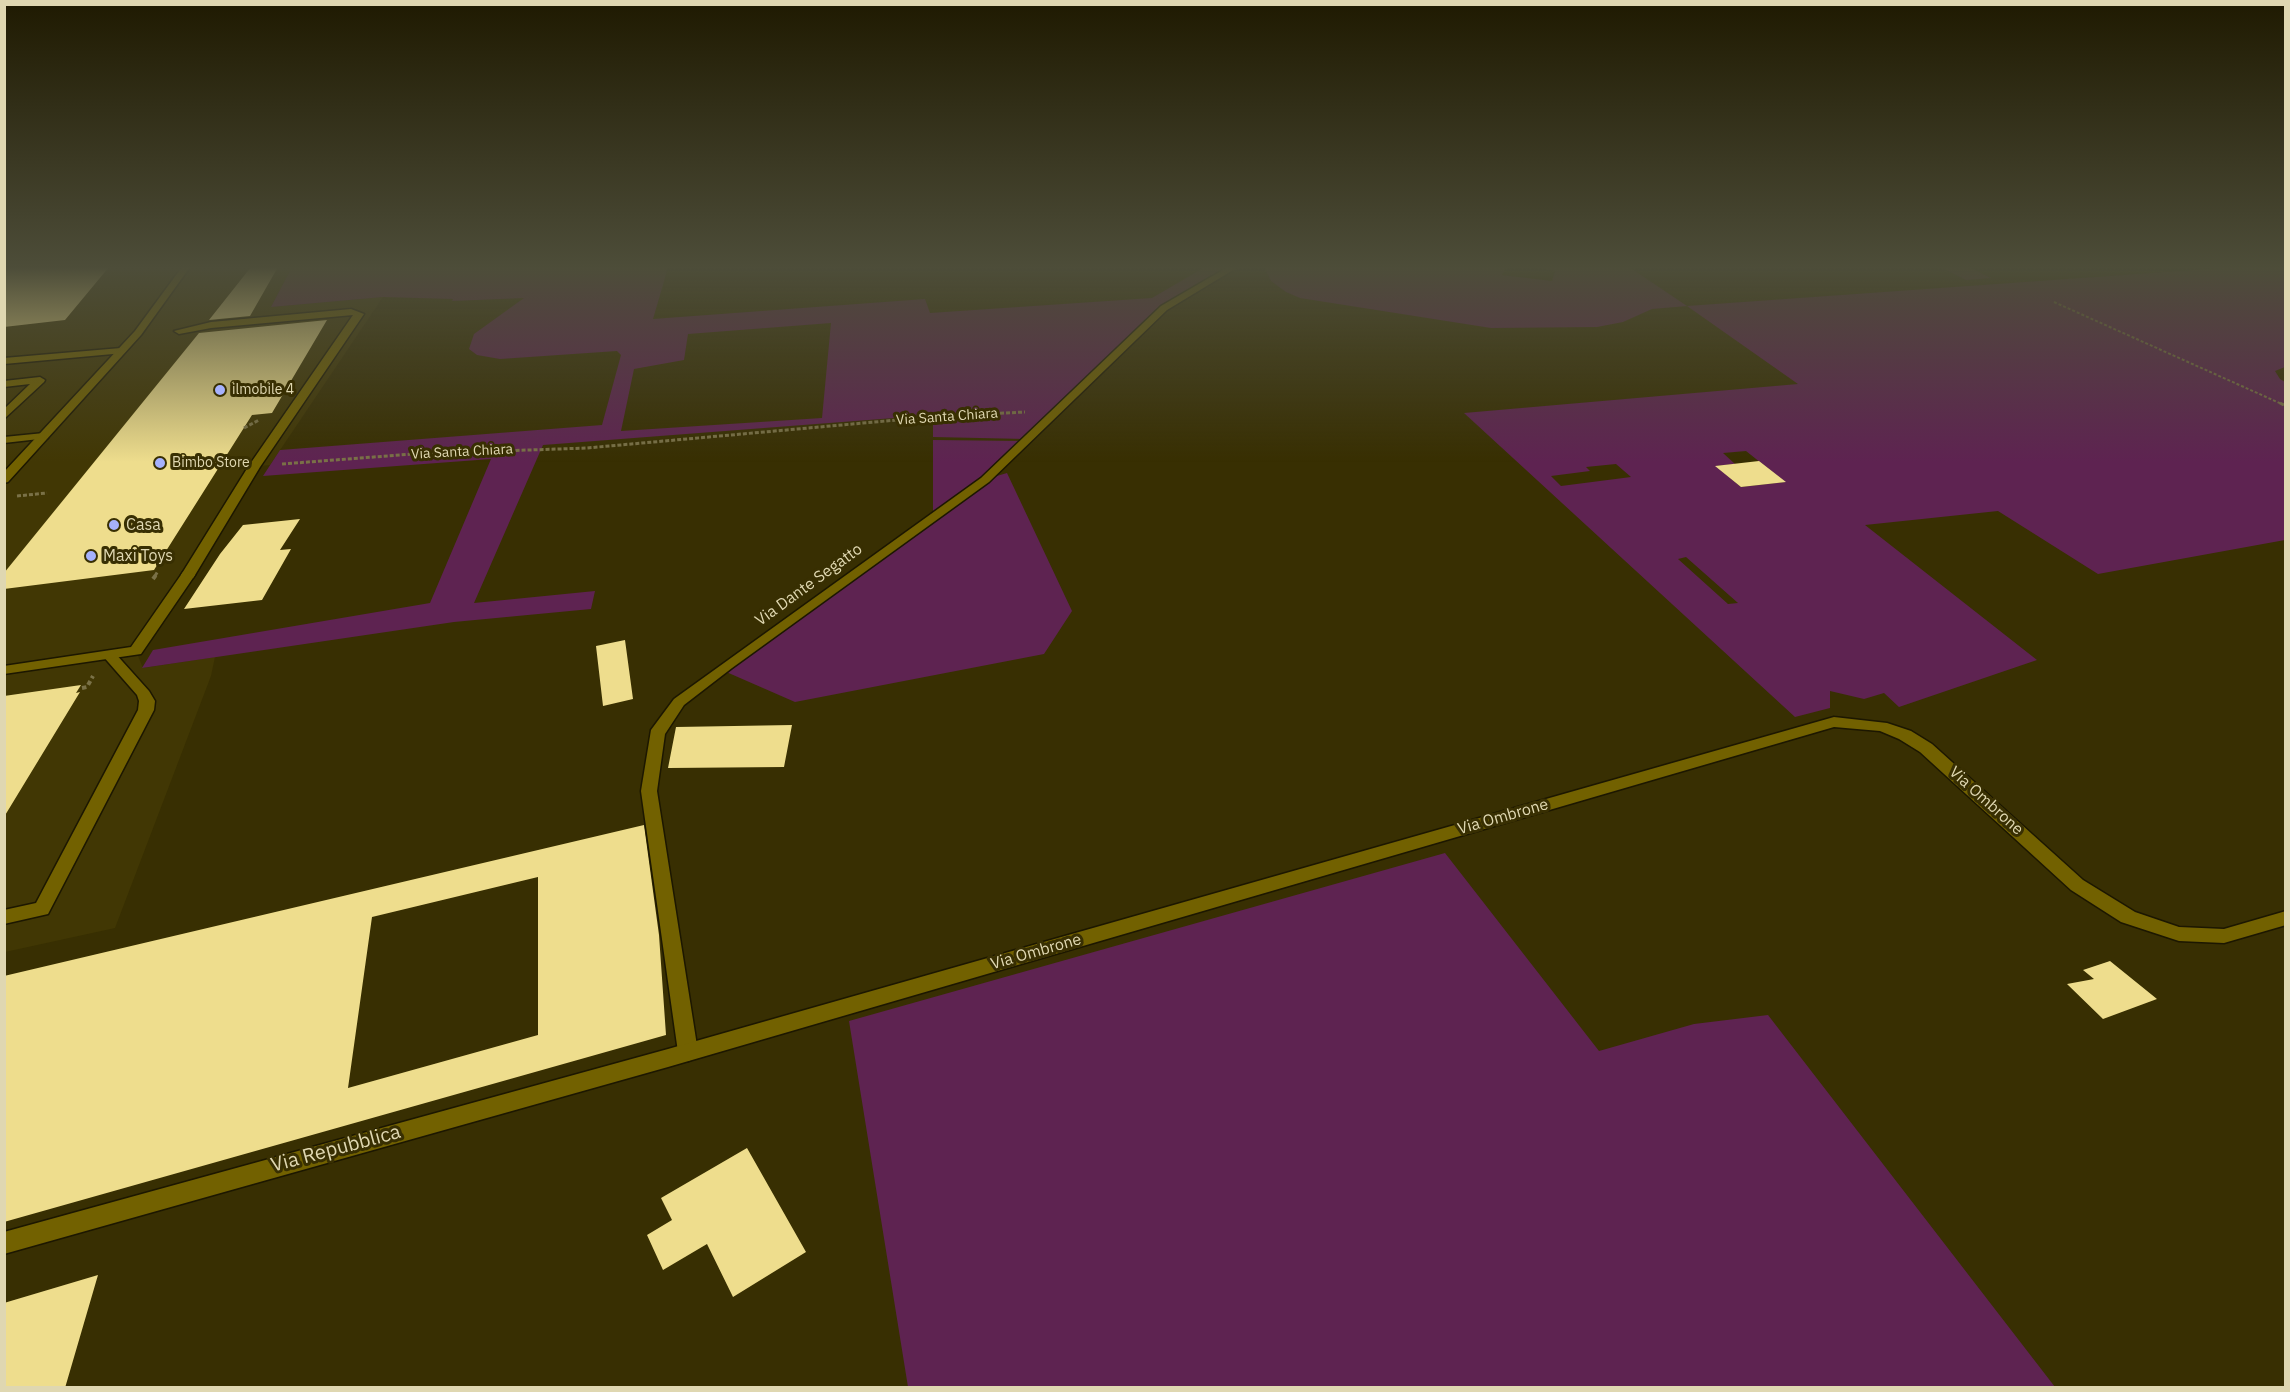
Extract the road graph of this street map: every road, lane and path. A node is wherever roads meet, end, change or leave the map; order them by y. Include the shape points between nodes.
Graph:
1 (138, 332) edge
2 (346, 332) edge
3 (1139, 332) edge
4 (2121, 332) edge
5 (122, 351) junction
6 (113, 360) junction
7 (4, 361) edge
8 (4, 370) edge
9 (4, 384) edge
10 (2286, 406) edge
11 (1021, 412) dead end
12 (4, 416) edge
13 (44, 436) junction
14 (4, 440) edge
15 (254, 467) junction
16 (4, 480) edge
17 (47, 493) dead end
18 (17, 496) dead end
19 (158, 571) dead end
20 (153, 579) dead end
21 (109, 655) junction
22 (4, 670) edge
23 (93, 676) dead end
24 (82, 688) dead end
25 (4, 917) edge
26 (2286, 918) edge
27 (678, 1055) junction
28 (4, 1243) edge

1 - 5 street
2 - 15 street
3 - 27 street, Via Dante Segatto via 986,480 679,702 657,734 649,791
4 - 10 path
5 - 6 street
5 - 7 street
6 - 8 street
6 - 13 street
9 - 12 street via 40,380
11 - 15 path, Via Santa Chiara via 587,448 413,454
13 - 14 street
13 - 16 street
15 - 21 street via 136,651
17 - 18 path
19 - 20 path
21 - 22 street
21 - 25 street via 144,694 146,710 42,909
23 - 24 path via 87,687
26 - 27 street, Via Ombrone via 2224,936 2179,934 2128,917 2077,885 1926,748 1882,726 1834,722
27 - 28 street, Via Repubblica

